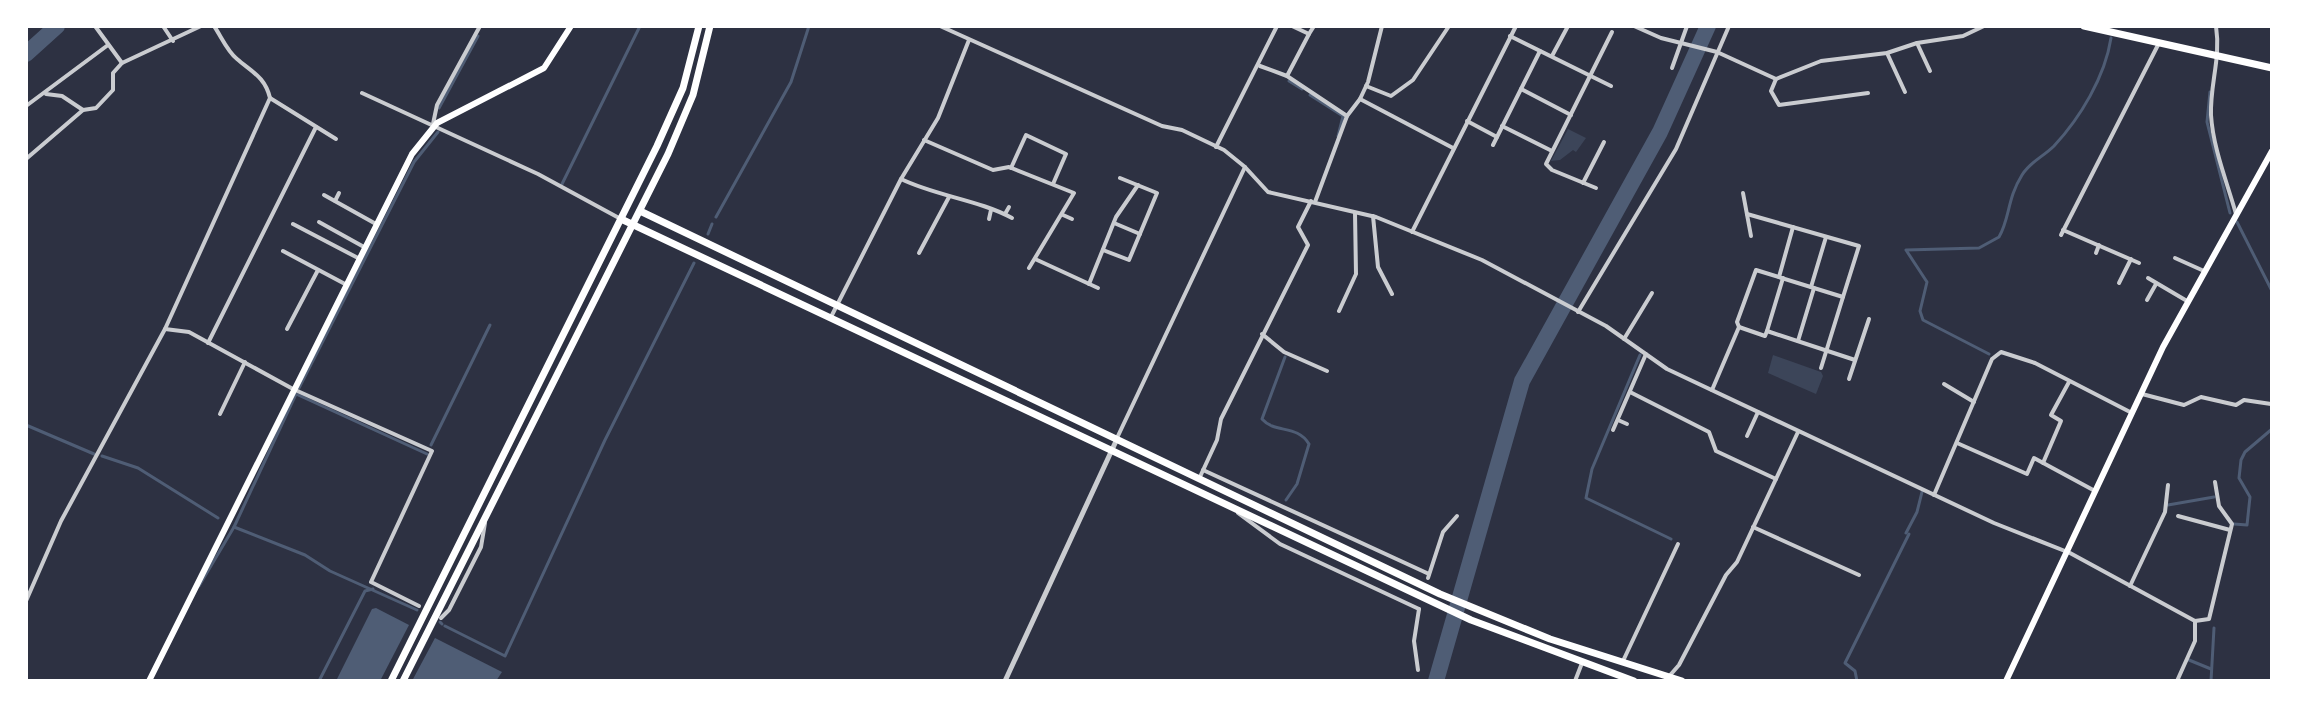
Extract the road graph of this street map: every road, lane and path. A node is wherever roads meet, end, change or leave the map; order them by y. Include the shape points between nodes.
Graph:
1 (95, 26) edge
2 (163, 26) edge
3 (201, 26) edge
4 (214, 26) edge
5 (480, 26) edge
6 (571, 26) edge
7 (699, 26) edge
8 (710, 26) edge
9 (940, 26) edge
10 (1277, 26) edge
11 (1292, 26) edge
12 (1314, 26) edge
13 (1382, 26) edge
14 (1449, 26) edge
15 (1516, 26) edge
16 (1568, 26) edge
17 (1634, 26) edge
18 (1687, 26) edge
19 (1729, 26) edge
20 (1984, 26) edge
21 (2084, 26) edge
22 (2216, 26) edge
23 (1612, 32) dead end
24 (1309, 34) junction
25 (1510, 36) junction
26 (969, 40) junction
27 (173, 41) junction
28 (1682, 41) junction
29 (1917, 43) junction
30 (2159, 43) junction
31 (108, 45) junction
32 (1540, 51) junction
33 (1718, 52) junction
34 (1887, 53) junction
35 (2219, 56) junction
36 (1552, 57) junction
37 (122, 63) junction
38 (1260, 66) junction
39 (1672, 68) dead end
40 (2272, 68) edge
41 (1930, 71) dead end
42 (1287, 76) junction
43 (1590, 76) junction
44 (1776, 79) junction
45 (1366, 86) junction
46 (1611, 86) dead end
47 (1521, 89) junction
48 (1905, 92) dead end
49 (44, 93) junction
50 (362, 93) dead end
51 (1868, 93) dead end
52 (1842, 97) junction
53 (270, 98) junction
54 (1360, 99) junction
55 (1798, 102) junction
56 (1843, 105) dead end
57 (26, 106) edge
58 (83, 110) junction
59 (1799, 111) dead end
60 (1571, 115) junction
61 (1347, 116) junction
62 (1467, 121) junction
63 (1502, 126) junction
64 (316, 127) junction
65 (433, 127) junction
66 (1497, 137) junction
67 (336, 139) dead end
68 (924, 140) junction
69 (1604, 142) dead end
70 (1493, 145) dead end
71 (1216, 147) junction
72 (1453, 148) junction
73 (1552, 151) junction
74 (2272, 151) edge
75 (26, 159) edge
76 (2269, 160) edge
77 (1245, 167) junction
78 (1011, 168) junction
79 (989, 169) junction
80 (985, 177) dead end
81 (1120, 178) dead end
82 (901, 179) junction
83 (1583, 183) junction
84 (1053, 184) junction
85 (1138, 185) junction
86 (1596, 188) dead end
87 (339, 193) dead end
88 (1743, 193) dead end
89 (324, 195) dead end
90 (949, 197) junction
91 (335, 201) junction
92 (1313, 202) junction
93 (1009, 207) dead end
94 (991, 210) junction
95 (640, 211) junction
96 (1355, 213) junction
97 (1005, 214) junction
98 (1747, 214) junction
99 (2236, 214) junction
100 (1063, 215) junction
101 (1373, 216) junction
102 (1012, 218) dead end
103 (621, 219) junction
104 (989, 219) dead end
105 (1072, 219) dead end
106 (319, 222) dead end
107 (1114, 223) junction
108 (293, 224) dead end
109 (376, 224) junction
110 (633, 225) junction
111 (1793, 227) junction
112 (1412, 232) junction
113 (1140, 234) junction
114 (929, 235) junction
115 (1751, 236) dead end
116 (1826, 237) junction
117 (937, 239) dead end
118 (2099, 245) junction
119 (364, 247) junction
120 (1103, 250) junction
121 (283, 251) dead end
122 (919, 253) dead end
123 (2096, 253) dead end
124 (358, 258) junction
125 (2175, 258) dead end
126 (1035, 259) junction
127 (1347, 259) dead end
128 (1355, 259) junction
129 (2131, 259) junction
130 (2139, 263) dead end
131 (1029, 268) dead end
132 (318, 270) junction
133 (2204, 271) junction
134 (1781, 278) junction
135 (2148, 278) dead end
136 (2119, 283) dead end
137 (345, 284) junction
138 (1089, 284) junction
139 (2156, 284) junction
140 (1812, 287) junction
141 (1098, 288) dead end
142 (1652, 293) dead end
143 (1392, 294) dead end
144 (1843, 297) junction
145 (1346, 299) junction
146 (2147, 300) dead end
147 (2188, 301) junction
148 (1353, 303) dead end
149 (837, 306) junction
150 (1339, 311) dead end
151 (1577, 311) junction
152 (831, 317) junction
153 (1869, 319) dead end
154 (1739, 327) junction
155 (165, 329) junction
156 (287, 329) dead end
157 (1767, 331) junction
158 (1262, 334) junction
159 (1624, 339) junction
160 (1798, 341) junction
161 (208, 343) junction
162 (1826, 350) junction
163 (1646, 354) junction
164 (1855, 360) junction
165 (245, 362) junction
166 (1821, 368) dead end
167 (1327, 371) dead end
168 (1849, 379) dead end
169 (2069, 382) junction
170 (1944, 384) dead end
171 (293, 389) junction
172 (1712, 390) junction
173 (1630, 392) junction
174 (2140, 393) junction
175 (1974, 402) junction
176 (2271, 404) edge
177 (1758, 412) junction
178 (2132, 413) junction
179 (220, 414) dead end
180 (1618, 420) junction
181 (1627, 424) dead end
182 (1613, 430) dead end
183 (1798, 432) junction
184 (1747, 436) dead end
185 (1117, 438) junction
186 (1957, 443) junction
187 (1113, 452) junction
188 (2043, 463) junction
189 (1203, 470) junction
190 (1199, 479) junction
191 (1776, 479) junction
192 (2215, 482) dead end
193 (2168, 485) dead end
194 (2095, 491) junction
195 (1934, 495) junction
196 (1238, 513) junction
197 (1457, 516) dead end
198 (2178, 516) dead end
199 (485, 520) junction
200 (1753, 527) junction
201 (2230, 530) junction
202 (1678, 544) dead end
203 (2066, 552) junction
204 (1859, 575) dead end
205 (2130, 586) junction
206 (26, 601) edge
207 (419, 606) dead end
208 (441, 618) dead end
209 (2195, 621) junction
210 (1582, 663) junction
211 (1622, 663) junction
212 (1418, 670) dead end
213 (1667, 679) edge
214 (149, 681) edge
215 (391, 681) edge
216 (403, 681) edge
217 (1005, 681) edge
218 (1575, 681) edge
219 (1634, 681) edge
220 (1682, 681) edge
221 (2006, 681) edge
222 (2177, 681) edge

1 - 31 street
2 - 27 street
3 - 27 street
4 - 53 street via 234,57 255,71
5 - 65 street via 437,105
6 - 65 main road via 537,73
7 - 103 main road via 683,88
8 - 95 main road via 693,95
9 - 26 street
10 - 38 street
11 - 24 street
12 - 24 street
13 - 45 street
14 - 45 street via 1413,80 1391,96
15 - 25 street
16 - 36 street
17 - 28 street
18 - 28 street
19 - 33 street
20 - 29 street via 1963,36
21 - 30 main road
22 - 35 street
23 - 43 street
24 - 42 street
25 - 32 street
25 - 62 street
26 - 68 street
26 - 71 street
27 - 37 street
28 - 33 street
28 - 39 street
29 - 34 street
29 - 41 street
30 - 35 main road
30 - 118 street via 2062,232
31 - 37 street
31 - 49 street
32 - 36 street
32 - 47 street
33 - 44 street
33 - 151 street via 1676,149
34 - 44 street via 1821,61
34 - 48 street
35 - 40 main road
35 - 99 street via 2212,122
36 - 43 street
37 - 58 street via 113,73 113,90 96,108
38 - 42 street
38 - 71 street
42 - 61 street
43 - 46 street
43 - 60 street
44 - 55 street via 1771,91 1779,105
45 - 54 street
47 - 60 street
47 - 63 street
49 - 57 street
49 - 58 street via 62,96
50 - 65 street
51 - 52 street
52 - 55 street
52 - 56 street
53 - 64 street
53 - 155 street
54 - 61 street
54 - 72 street
55 - 59 street
58 - 75 street
60 - 73 street
61 - 92 street
62 - 66 street
62 - 72 street
63 - 66 street
63 - 73 street
64 - 67 street
64 - 161 street
65 - 103 street
65 - 109 main road via 412,154
66 - 70 street
68 - 79 street
68 - 82 street
69 - 83 street
71 - 77 street
72 - 112 street
73 - 83 street via 1546,164
74 - 76 main road
76 - 99 main road
77 - 92 street via 1268,192
77 - 185 street
78 - 79 street
78 - 84 street
78 - 84 street via 1026,135 1066,154
79 - 80 street
81 - 85 street
82 - 90 street
82 - 149 street
83 - 86 street
84 - 100 street via 1074,193
85 - 107 street
85 - 113 street via 1157,193
87 - 91 street
88 - 98 street
89 - 91 street
90 - 94 street
90 - 114 street
91 - 109 street
92 - 96 street
92 - 158 street via 1298,227 1308,245
93 - 97 street
94 - 97 street
94 - 104 street
95 - 103 main road
95 - 110 main road
95 - 149 main road
96 - 101 street
96 - 128 street
97 - 102 street
98 - 111 street
98 - 115 street
99 - 133 main road
100 - 105 street
100 - 126 street
101 - 112 street
101 - 143 street via 1378,267
103 - 110 main road
103 - 215 main road
106 - 119 street
107 - 113 street
107 - 120 street
108 - 124 street
109 - 119 main road
110 - 152 main road
110 - 199 main road
111 - 116 street
111 - 134 street
112 - 151 street via 1482,260
113 - 120 street via 1129,260
114 - 117 street
114 - 122 street
116 - 140 street
116 - 144 street via 1859,246
118 - 123 street
118 - 129 street
119 - 124 main road
120 - 138 street
121 - 132 street
124 - 137 main road
125 - 133 street
126 - 131 street
126 - 138 street
127 - 128 street
128 - 145 street via 1356,274
129 - 130 street
129 - 136 street
132 - 137 street
132 - 156 street
133 - 147 main road
134 - 140 street
134 - 154 street via 1756,270
134 - 157 street
135 - 139 street
137 - 171 main road
138 - 141 street
139 - 146 street
139 - 147 street
140 - 144 street
140 - 160 street
142 - 159 street
144 - 162 street
145 - 148 street
145 - 150 street
147 - 174 main road
149 - 152 street
149 - 185 main road
151 - 159 street
152 - 187 main road
153 - 164 street
154 - 157 street via 1765,336
154 - 172 street
155 - 161 street via 189,332
155 - 206 street via 61,521
157 - 160 street
158 - 167 street via 1284,352
158 - 189 street
159 - 163 street
160 - 162 street
161 - 165 street
162 - 164 street
162 - 166 street
163 - 172 street
163 - 173 street
164 - 168 street
165 - 171 street
165 - 179 street
169 - 175 street via 2001,352 1992,359
169 - 178 street
169 - 188 street via 2051,415 2061,421
170 - 175 street
171 - 207 street via 432,451 371,582
171 - 214 main road
172 - 177 street
173 - 180 street
173 - 191 street via 1709,432 1716,451
174 - 176 street via 2184,405 2201,397 2236,405 2244,400
174 - 178 main road
175 - 186 street
177 - 183 street
177 - 184 street
178 - 194 main road
180 - 181 street
180 - 182 street
183 - 191 street
183 - 195 street
185 - 187 street
185 - 190 main road
186 - 188 street via 2027,474 2034,458
186 - 195 street
187 - 196 main road
187 - 217 street
188 - 194 street
189 - 190 street
189 - 197 street via 1428,576 1443,532
190 - 211 main road via 1440,594
191 - 200 street
192 - 201 street
193 - 205 street via 2165,512
194 - 203 main road
195 - 203 street
196 - 210 main road via 1471,620
196 - 212 street via 1280,544 1419,608 1414,641
198 - 201 street
199 - 208 street via 481,547
199 - 216 main road
200 - 204 street
200 - 213 street
201 - 209 street via 2209,619
202 - 211 street
203 - 205 street
203 - 221 main road
205 - 209 street
209 - 222 street via 2195,641
210 - 218 street
210 - 219 main road
211 - 213 main road
213 - 220 main road

